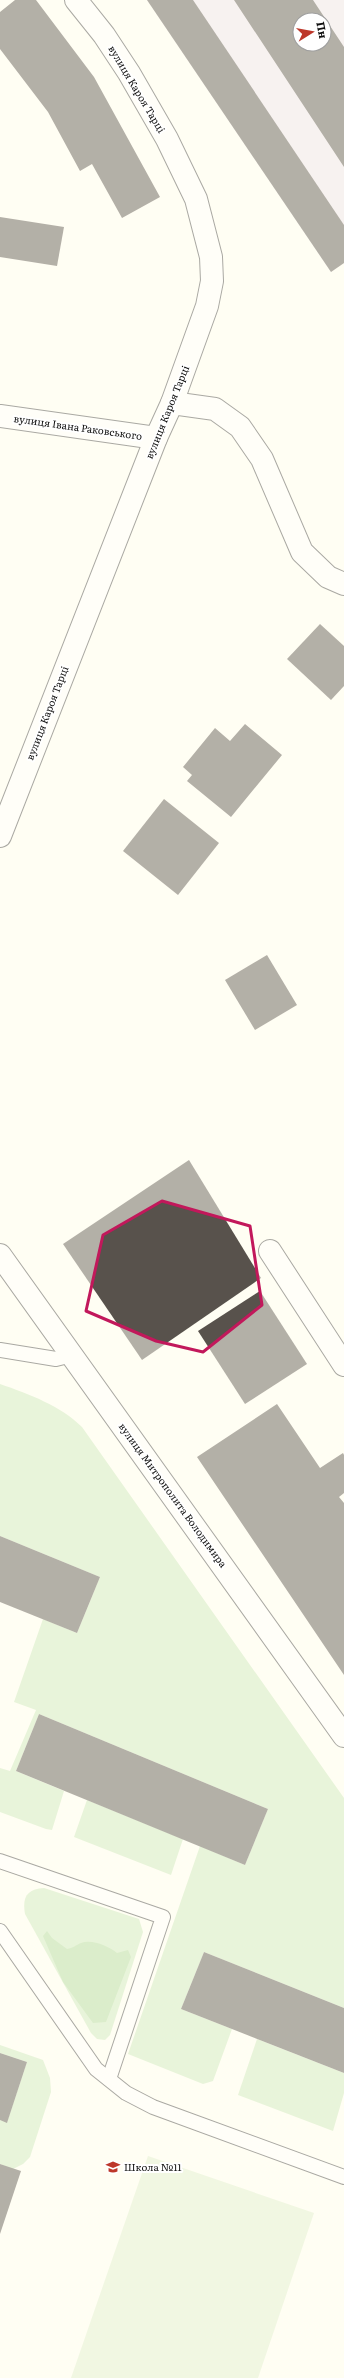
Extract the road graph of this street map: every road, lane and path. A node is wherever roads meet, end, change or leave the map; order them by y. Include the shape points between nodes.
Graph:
1 (76, 0) edge
2 (172, 403) junction
3 (0, 416) edge
4 (156, 438) junction
5 (344, 584) edge
6 (0, 836) edge
7 (270, 1251) dead end
8 (0, 1255) edge
9 (0, 1350) edge
10 (72, 1356) junction
11 (344, 1365) edge
12 (344, 1736) edge
13 (0, 1861) edge
14 (0, 1931) edge
15 (109, 2080) junction
16 (344, 2177) edge

1 - 2 street, вулиця Кароя Тарці via 121,60 167,139 196,199 211,258 212,282 207,306
2 - 4 street, вулиця Кароя Тарці
2 - 5 street via 216,409 240,427 262,459 302,552 328,577
3 - 4 street, вулиця Івана Раковського
4 - 6 street, вулиця Кароя Тарці
7 - 11 street
8 - 10 street, вулиця Митрополита Володимира
9 - 10 lane via 56,1359
10 - 12 street, вулиця Митрополита Володимира
13 - 15 lane via 163,1917
14 - 15 lane via 96,2069
15 - 16 lane via 126,2093 153,2107

